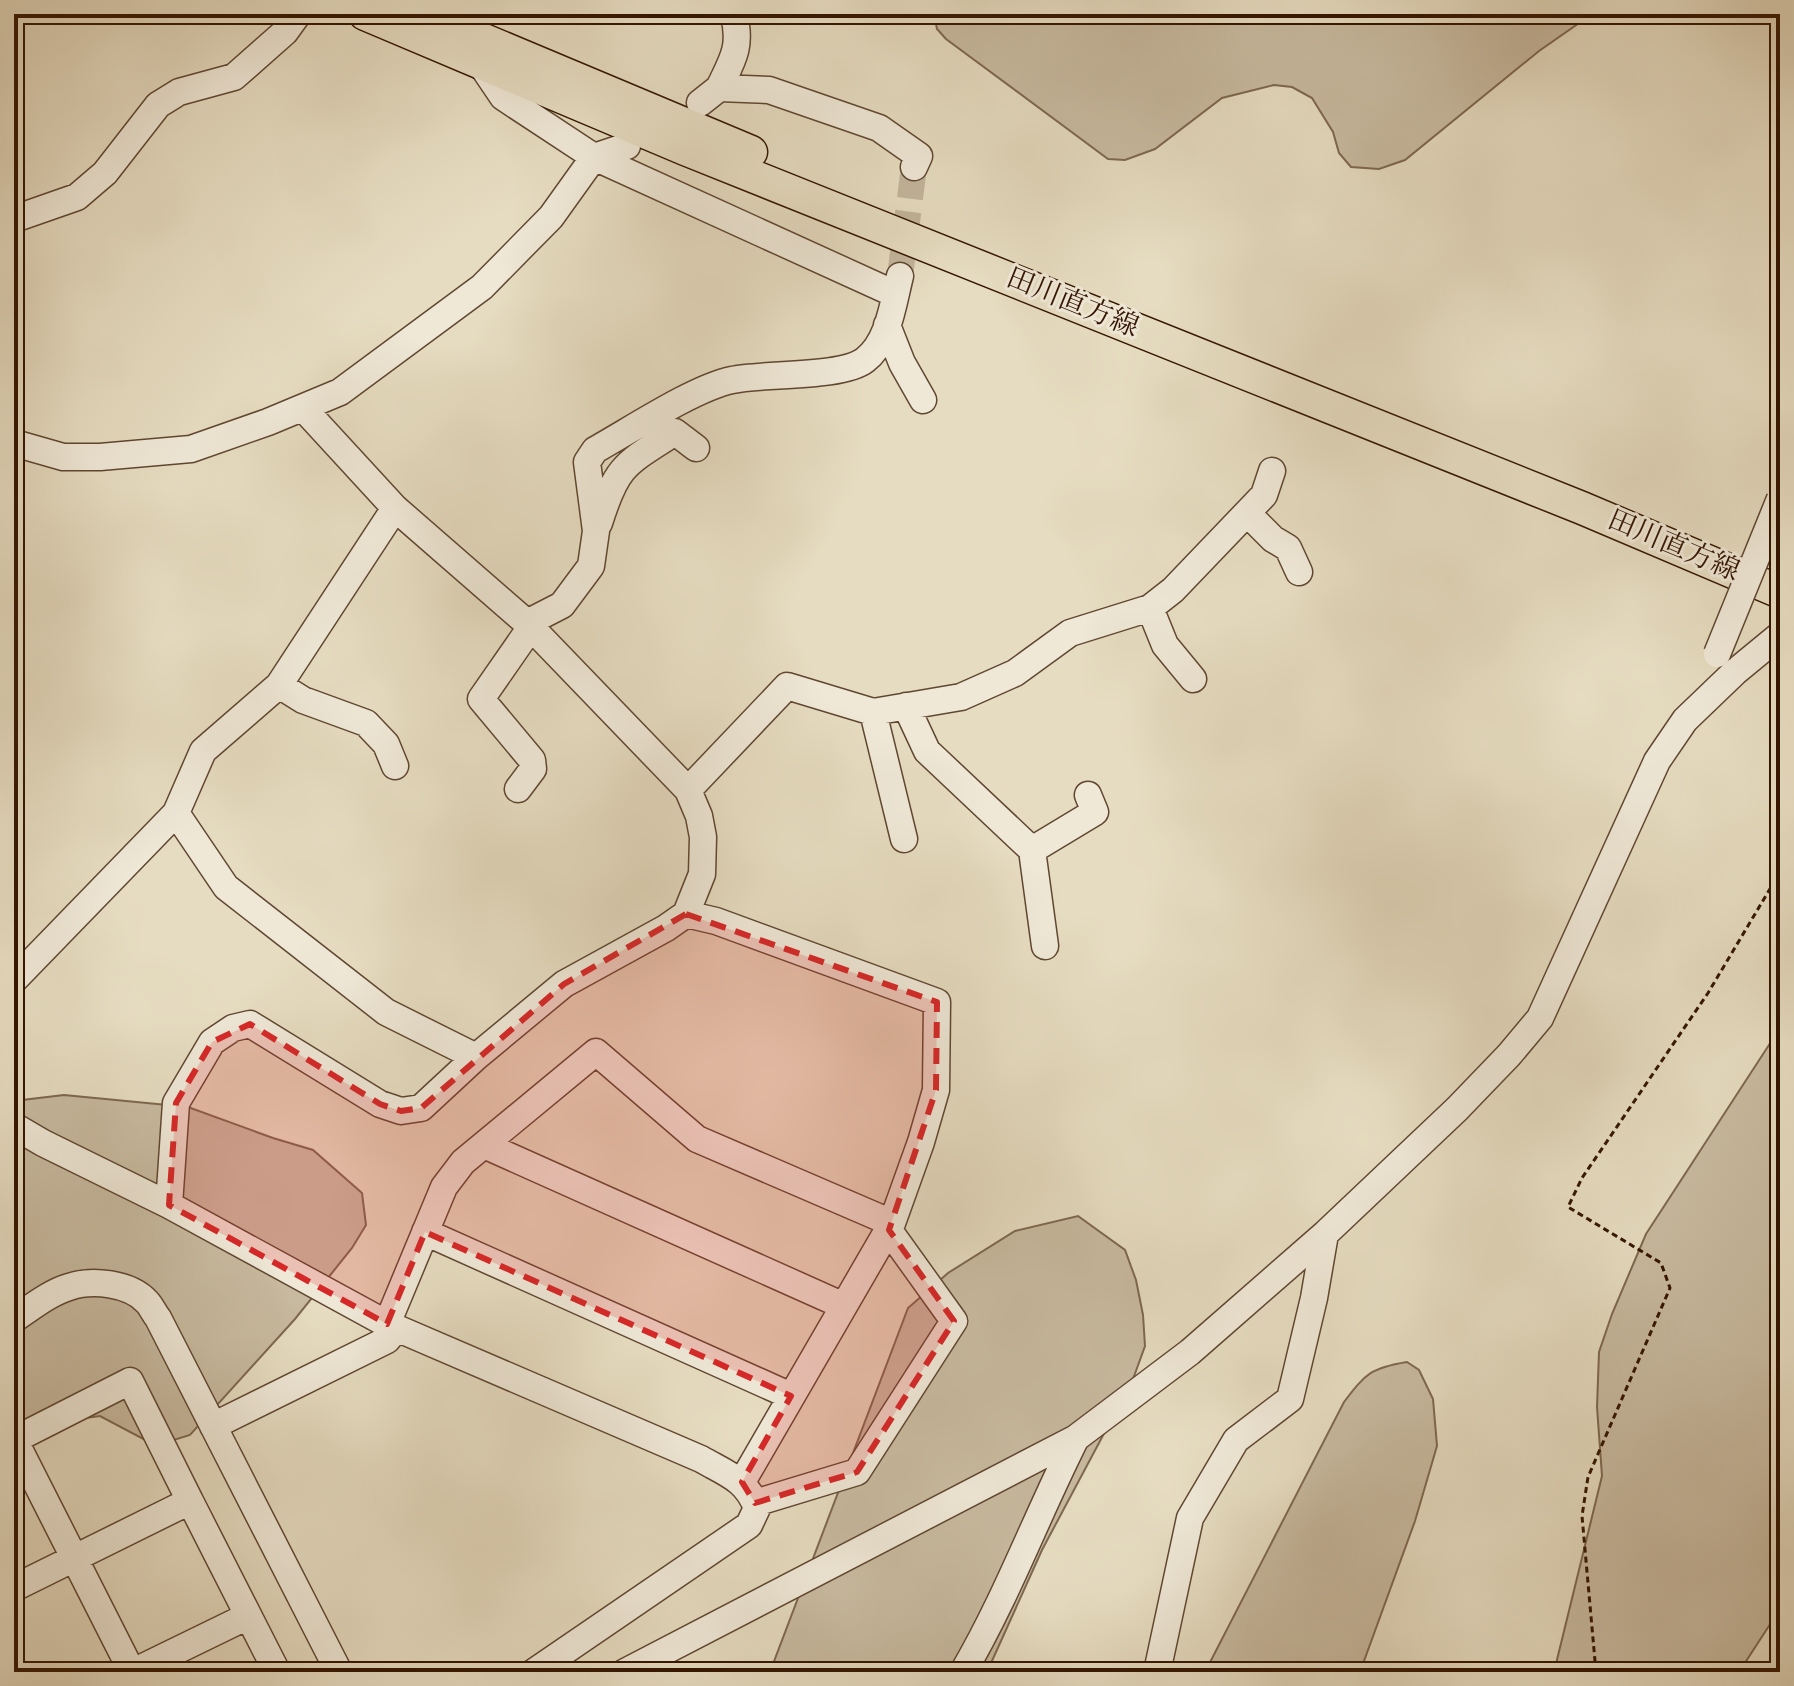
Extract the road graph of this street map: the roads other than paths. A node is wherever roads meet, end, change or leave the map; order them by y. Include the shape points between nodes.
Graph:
1 (365, 14) edge
2 (422, 14) edge
3 (734, 16) dead end
4 (291, 23) edge
5 (484, 51) junction
6 (627, 146) dead end
7 (594, 157) junction
8 (914, 167) tunnel mouth
9 (14, 219) edge
10 (887, 325) junction
11 (923, 400) dead end
12 (303, 408) junction
13 (14, 443) edge
14 (696, 448) dead end
15 (1272, 471) dead end
16 (1780, 499) edge
17 (395, 508) junction
18 (1247, 513) junction
19 (596, 531) junction
20 (1780, 570) edge
21 (1299, 572) dead end
22 (1780, 592) edge
23 (1150, 608) junction
24 (529, 625) junction
25 (1780, 635) edge
26 (1193, 679) dead end
27 (279, 685) junction
28 (906, 706) junction
29 (873, 712) junction
30 (1685, 720) junction
31 (395, 766) dead end
32 (518, 789) dead end
33 (688, 790) junction
34 (1088, 795) dead end
35 (176, 813) junction
36 (904, 839) dead end
37 (1032, 850) junction
38 (686, 914) junction
39 (1045, 946) dead end
40 (14, 980) edge
41 (476, 1057) junction
42 (14, 1126) edge
43 (484, 1145) junction
44 (169, 1205) junction
45 (890, 1226) junction
46 (425, 1232) junction
47 (1325, 1234) junction
48 (844, 1306) junction
49 (14, 1319) edge
50 (392, 1326) junction
51 (791, 1396) junction
52 (213, 1426) junction
53 (1076, 1438) junction
54 (14, 1439) edge
55 (748, 1493) junction
56 (190, 1501) junction
57 (74, 1558) junction
58 (14, 1588) edge
59 (248, 1616) junction
60 (133, 1672) edge
61 (277, 1672) edge
62 (339, 1672) edge
63 (534, 1672) edge
64 (625, 1672) edge
65 (963, 1672) edge
66 (1157, 1672) edge

1 - 5 main road, 田川直方線
2 - 5 main road, 田川直方線
3 - 8 street via 737,48 710,96 769,90 879,128 919,156
4 - 9 street via 234,77 179,92 158,105 105,173 77,197
5 - 7 street via 503,97
5 - 20 main road, 田川直方線 via 739,147
5 - 22 main road, 田川直方線 via 685,149
6 - 7 street
7 - 10 street via 898,285
7 - 12 street via 551,217 482,287 340,392
10 - 11 street
10 - 19 street via 865,360 839,369 730,380 595,450 587,462
12 - 13 street via 191,449 63,457
12 - 17 street
14 - 19 street via 675,432 627,463 611,486
15 - 18 street via 1264,495
16 - 30 street, bridge
17 - 24 street
17 - 27 street
18 - 21 street via 1288,548
18 - 23 street
19 - 24 street via 591,566 562,605
23 - 26 street via 1165,645
23 - 28 street via 1070,633 1015,673 961,697
24 - 32 street via 481,699 532,760 533,769
24 - 33 street
25 - 30 street
27 - 31 street via 303,700 366,723 386,744
27 - 35 street via 203,751
28 - 29 street
28 - 37 street via 927,751
29 - 33 street via 787,686
29 - 36 street
30 - 47 street via 1657,761 1540,1018 1457,1109
33 - 38 street via 703,837 702,874
34 - 37 street via 1095,812
35 - 40 street
35 - 41 street via 226,887 386,1012
37 - 39 street
38 - 41 street via 564,984
38 - 45 street via 937,1002 936,1090
41 - 44 street via 421,1108 401,1111 380,1104 250,1024 233,1028 212,1042 176,1103
42 - 44 street
43 - 45 street via 596,1052 697,1139
43 - 46 street via 444,1187
43 - 48 street
44 - 50 street
45 - 48 street
45 - 55 street via 954,1321 857,1472
46 - 50 street
46 - 51 street
47 - 53 street via 1190,1352
47 - 66 street via 1290,1399 1236,1440 1190,1518
48 - 51 street
49 - 52 street via 70,1286 117,1285 132,1291 158,1318
50 - 52 street via 387,1340
50 - 55 street via 701,1459
51 - 55 street
52 - 62 street
53 - 64 street
53 - 65 street
54 - 56 street via 130,1381
54 - 57 street
55 - 63 street via 757,1508 749,1525
56 - 57 street
56 - 59 street
57 - 58 street
57 - 60 street
59 - 60 street
59 - 61 street

